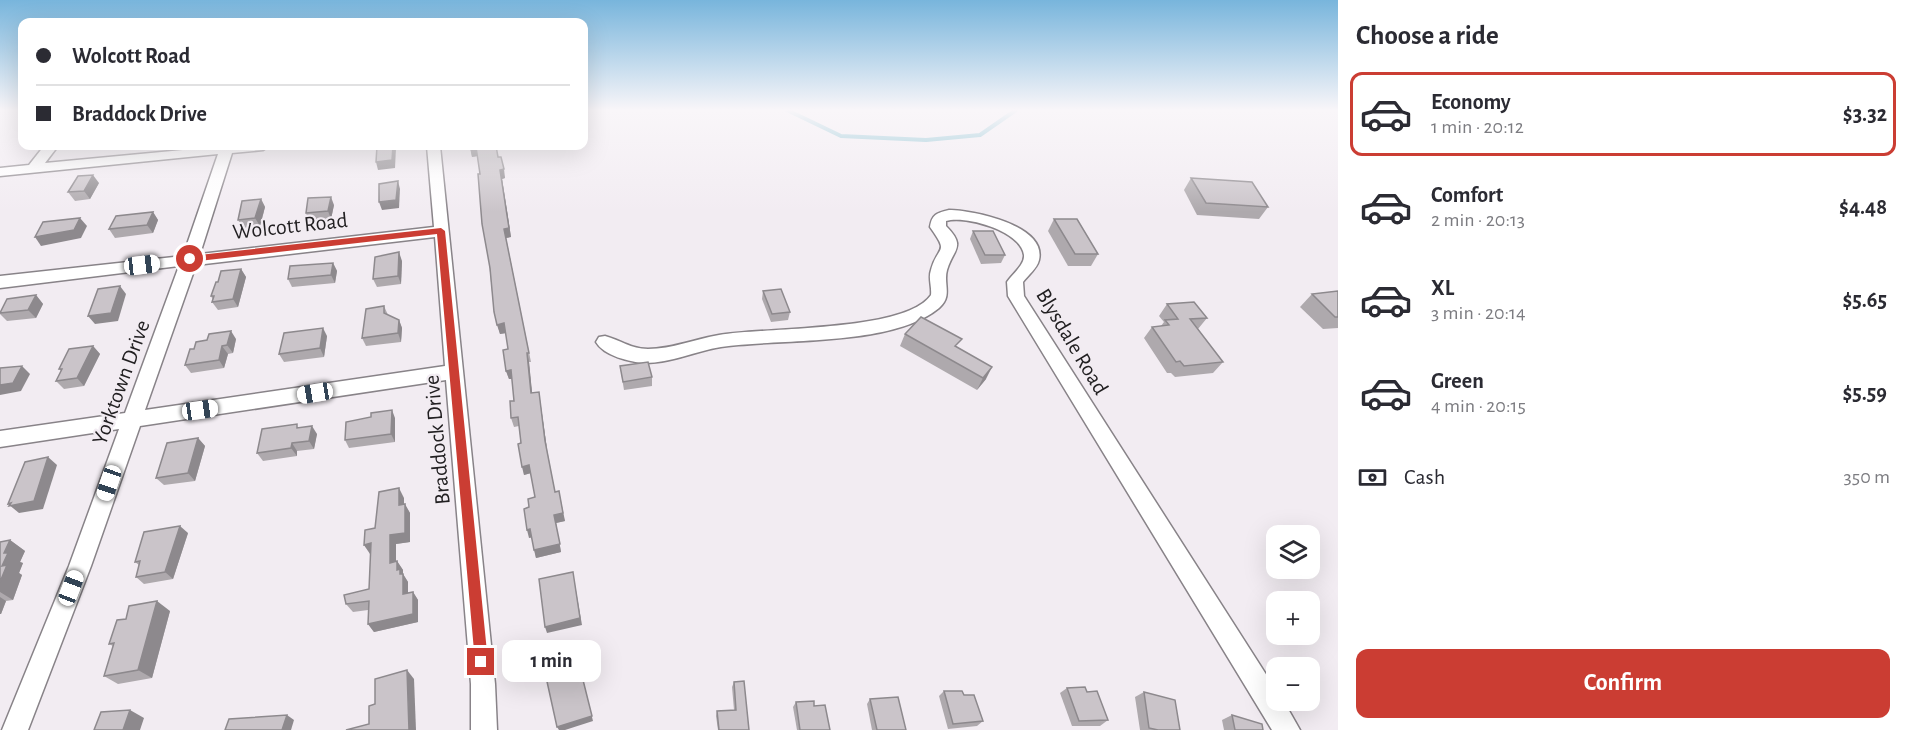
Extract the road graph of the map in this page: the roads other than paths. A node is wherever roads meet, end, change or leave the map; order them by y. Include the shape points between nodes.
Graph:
1 (48, 150) edge
2 (217, 150) edge
3 (227, 150) edge
4 (434, 150) edge
5 (34, 168) junction
6 (0, 172) edge
7 (441, 231) junction
8 (190, 259) junction
9 (0, 282) edge
10 (605, 342) dead end
11 (454, 372) junction
12 (131, 420) junction
13 (0, 439) edge
14 (15, 730) edge
15 (484, 730) edge
16 (1287, 730) edge

1 - 5 street
2 - 5 street
3 - 8 street, Yorktown Drive
4 - 7 street, Braddock Drive
5 - 6 street
7 - 8 street, Wolcott Road
7 - 11 street, Braddock Drive
8 - 9 street, Wolcott Road
8 - 12 street, Yorktown Drive
10 - 16 street, Blysdale Road via 633,355 660,355 722,341 860,328 911,317 939,297 938,270 950,249 947,236 938,227 939,218 950,213 966,214 1008,229 1028,244 1032,256 1015,281 1016,296
11 - 12 street
11 - 15 street, Braddock Drive
12 - 13 street
12 - 14 street, Yorktown Drive via 80,566

